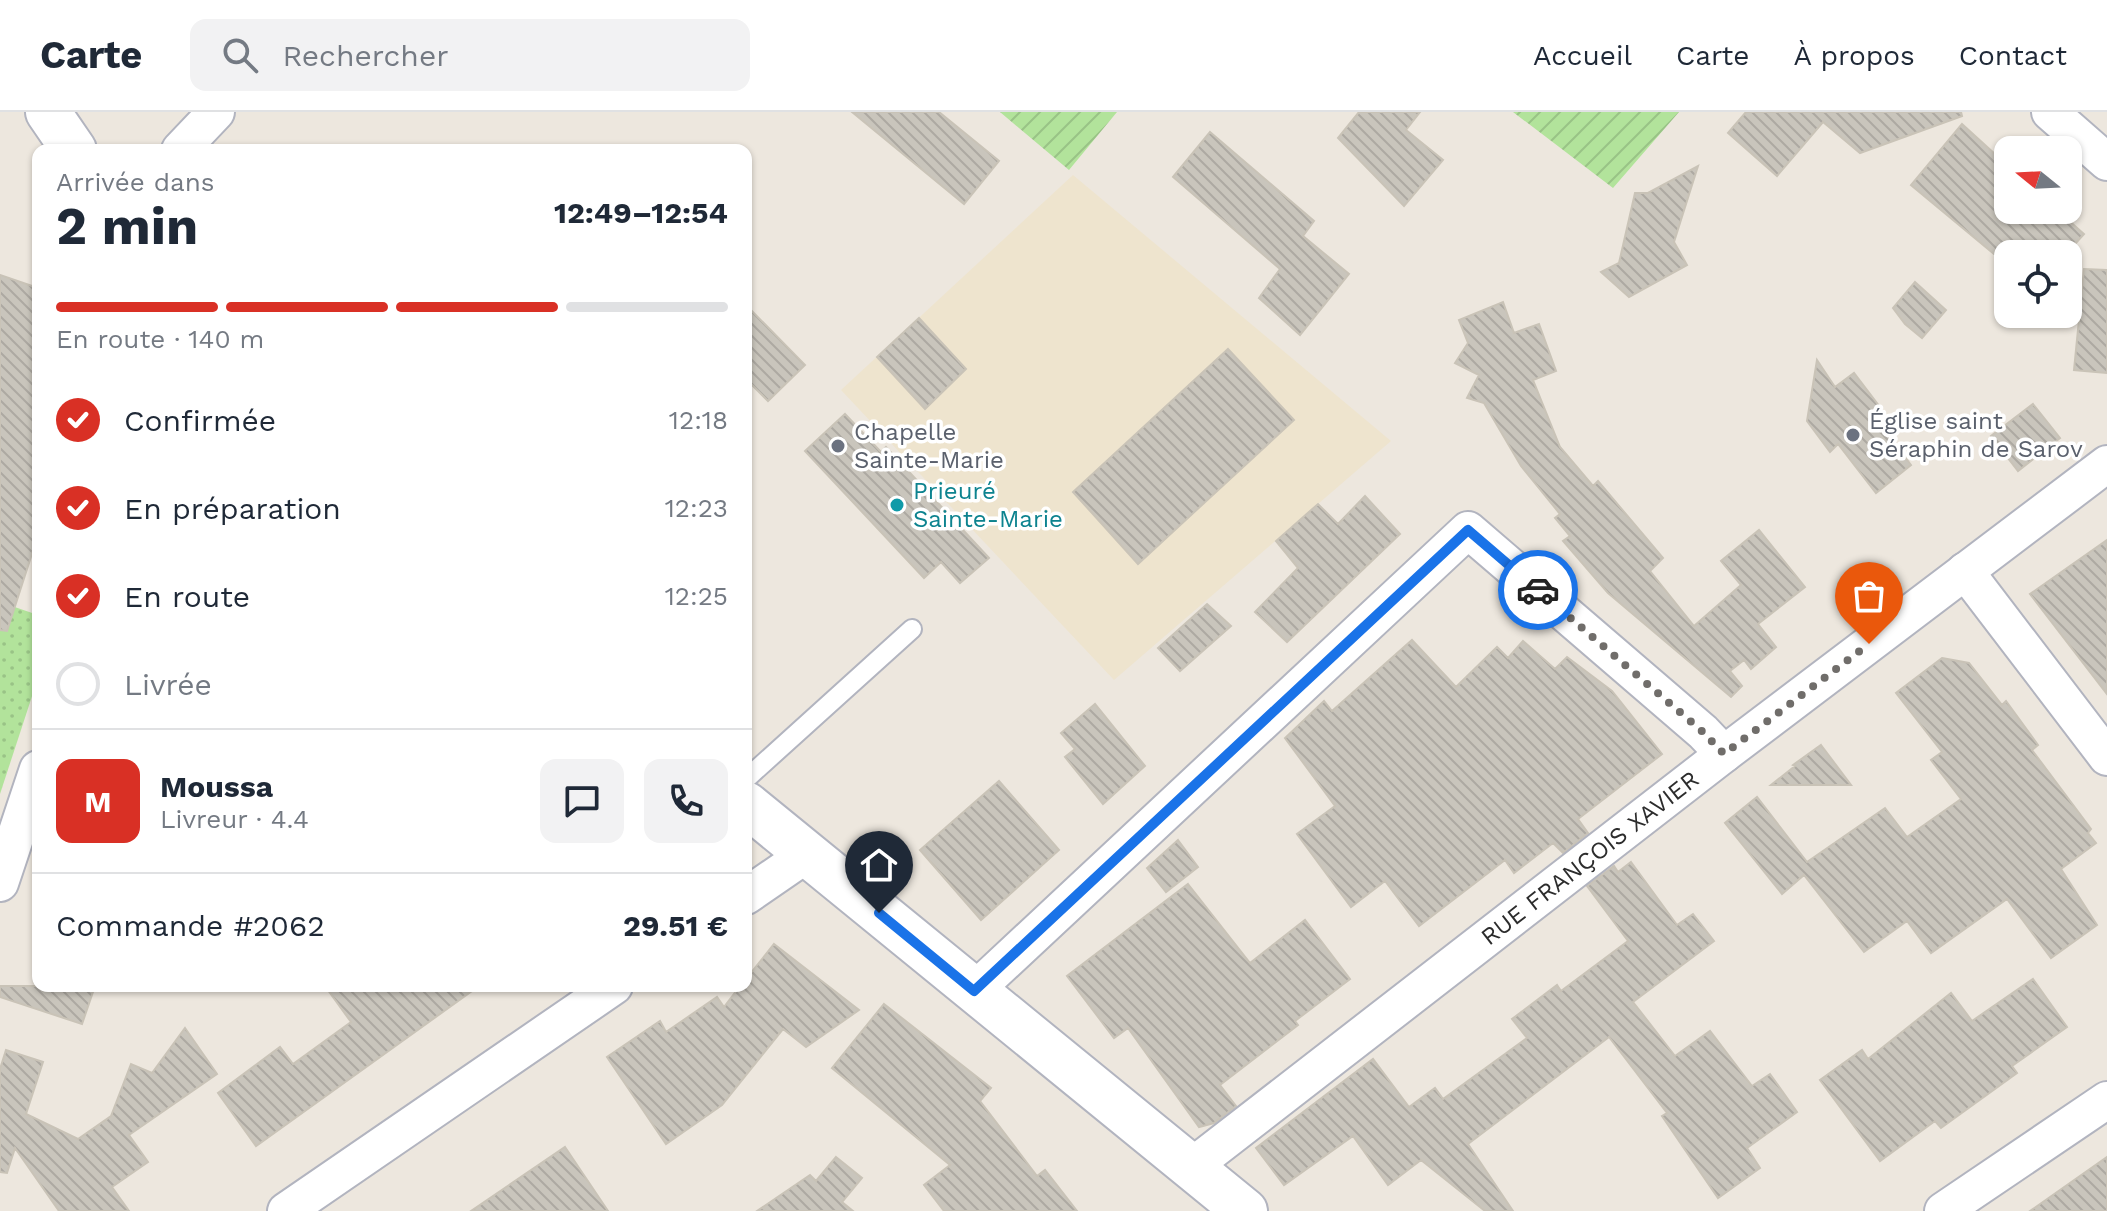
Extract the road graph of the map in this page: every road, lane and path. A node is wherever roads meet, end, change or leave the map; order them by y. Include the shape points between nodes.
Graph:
1 (48, 112) edge
2 (216, 112) edge
3 (2050, 112) edge
4 (70, 144) edge
5 (186, 144) edge
6 (2107, 162) edge
7 (2107, 464) edge
8 (1965, 571) junction
9 (912, 629) dead end
10 (1724, 754) junction
11 (2107, 757) edge
12 (752, 774) edge
13 (32, 787) edge
14 (752, 809) edge
15 (807, 854) junction
16 (0, 883) edge
17 (752, 892) edge
18 (974, 991) junction
19 (605, 992) edge
20 (2107, 1100) edge
21 (1190, 1168) junction
22 (286, 1211) edge
23 (1245, 1211) edge
24 (1943, 1211) edge

1 - 4 main road
2 - 5 street
3 - 6 street
7 - 8 street, RUE FRANÇOIS XAVIER
8 - 10 street, RUE FRANÇOIS XAVIER
8 - 11 street
9 - 12 lane
10 - 18 street via 1468,530
10 - 21 street, RUE FRANÇOIS XAVIER
13 - 16 street
14 - 15 main road
15 - 17 street
15 - 18 main road
18 - 21 main road
19 - 22 street
20 - 24 street
21 - 23 main road

